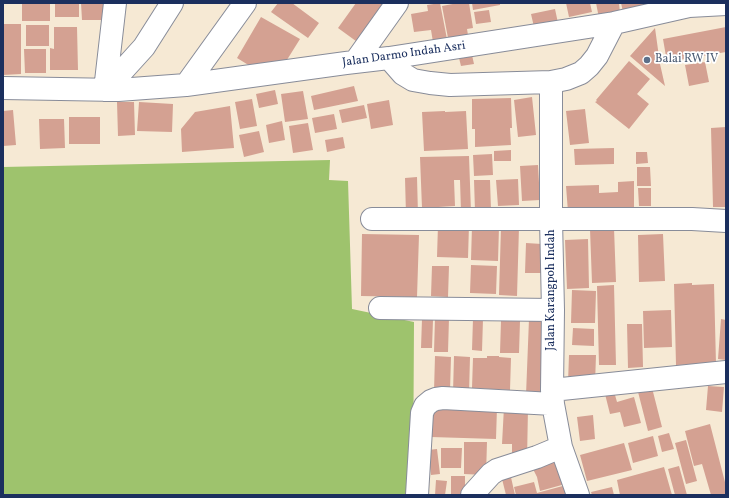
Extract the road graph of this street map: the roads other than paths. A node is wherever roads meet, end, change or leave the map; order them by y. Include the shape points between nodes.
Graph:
1 (115, 3) edge
2 (172, 3) edge
3 (245, 3) edge
4 (397, 3) edge
5 (726, 4) edge
6 (689, 5) edge
7 (614, 23) junction
8 (389, 58) junction
9 (355, 62) junction
10 (551, 82) junction
11 (186, 85) junction
12 (3, 88) edge
13 (111, 90) junction
14 (551, 219) junction
15 (372, 220) dead end
16 (726, 221) edge
17 (380, 308) dead end
18 (552, 310) junction
19 (726, 372) edge
20 (553, 397) junction
21 (562, 447) junction
22 (416, 495) edge
23 (472, 495) edge
24 (578, 495) edge

1 - 13 street
2 - 13 street via 144,47
3 - 11 street
4 - 9 street
5 - 6 street, Jalan Darmo Indah Asri
6 - 7 street, Jalan Darmo Indah Asri
7 - 8 street, Jalan Darmo Indah Asri
7 - 10 street via 589,66 581,73
8 - 9 street, Jalan Darmo Indah Asri
8 - 10 street via 403,74 413,80 430,83 450,85
9 - 11 street, Jalan Darmo Indah Asri
10 - 14 street, Jalan Karangpoh Indah
11 - 13 street, Jalan Darmo Indah Asri
12 - 13 street, Jalan Darmo Indah Asri
14 - 15 street
14 - 16 street
14 - 18 street, Jalan Karangpoh Indah
17 - 18 street
18 - 20 street, Jalan Karangpoh Indah
19 - 20 street
20 - 21 street, Jalan Karangpoh Indah
20 - 22 street via 443,398 431,401 422,413
21 - 23 street via 497,470 490,474
21 - 24 street, Jalan Karangpoh Indah

